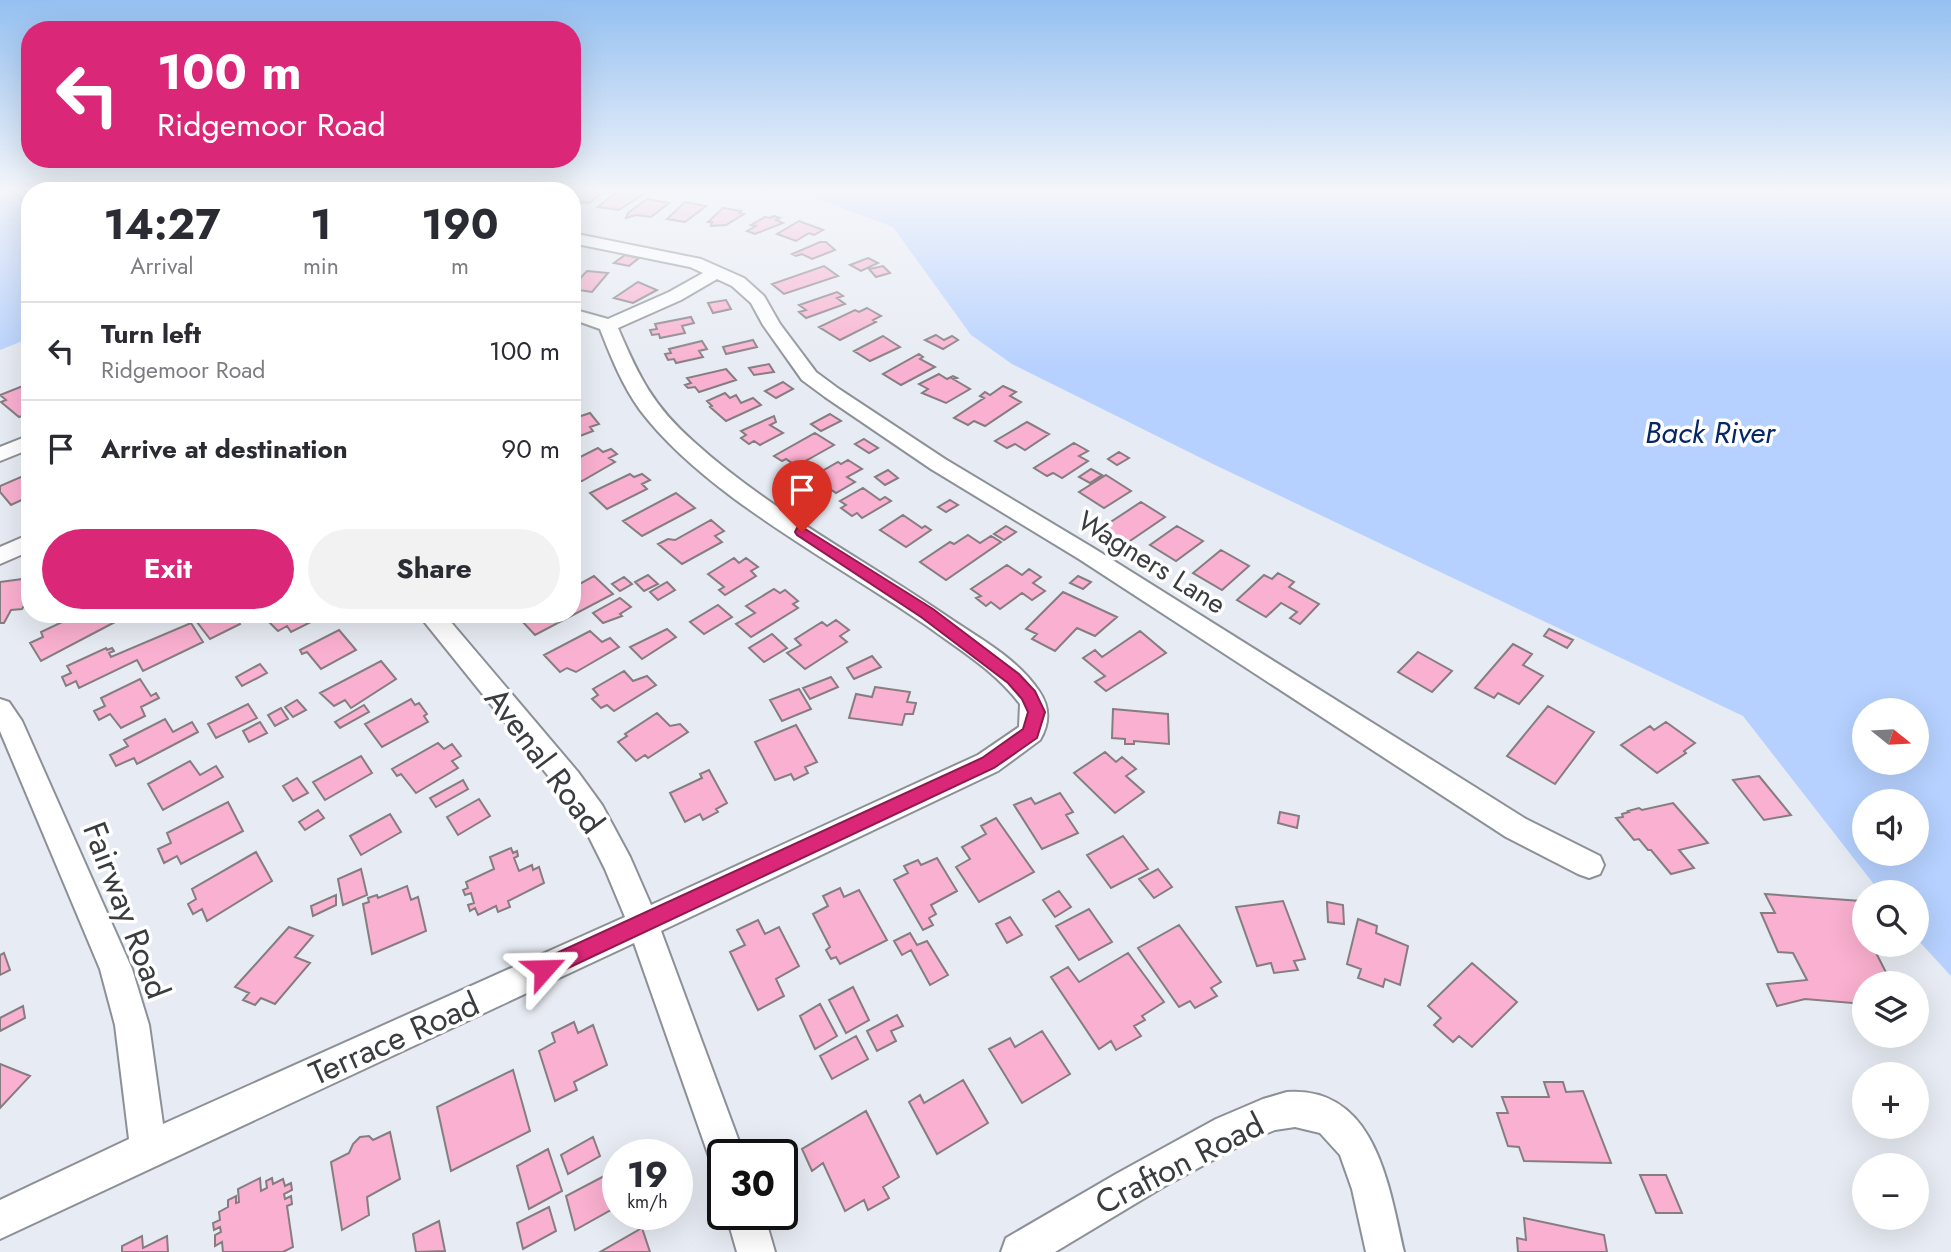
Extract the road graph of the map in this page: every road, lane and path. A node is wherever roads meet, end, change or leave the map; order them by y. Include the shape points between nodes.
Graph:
1 (640, 251) edge
2 (718, 271) junction
3 (581, 316) edge
4 (608, 326) junction
5 (21, 445) edge
6 (0, 455) edge
7 (21, 546) edge
8 (0, 556) edge
9 (438, 623) edge
10 (0, 709) edge
11 (1589, 866) dead end
12 (643, 924) junction
13 (720, 1139) edge
14 (148, 1149) junction
15 (0, 1220) edge
16 (750, 1230) edge
17 (756, 1252) edge
18 (1020, 1252) edge
19 (1385, 1252) edge

1 - 2 street, Wagners Lane
2 - 4 street
2 - 11 street, Wagners Lane via 749,290 810,376 832,393 1516,828
3 - 4 street
4 - 12 street, Terrace Road via 640,396 676,435 736,488 977,649 1029,695 1036,712 1031,733 988,763
5 - 6 street
7 - 8 street
9 - 12 street, Avenal Road via 568,779 619,866
10 - 14 street, Fairway Road via 116,969 132,1025
12 - 13 street, Avenal Road
12 - 14 street, Terrace Road
14 - 15 street, Terrace Road
16 - 17 street
18 - 19 street, Crafton Road via 1112,1195 1249,1121 1288,1110 1311,1111 1332,1119 1347,1133 1359,1156

